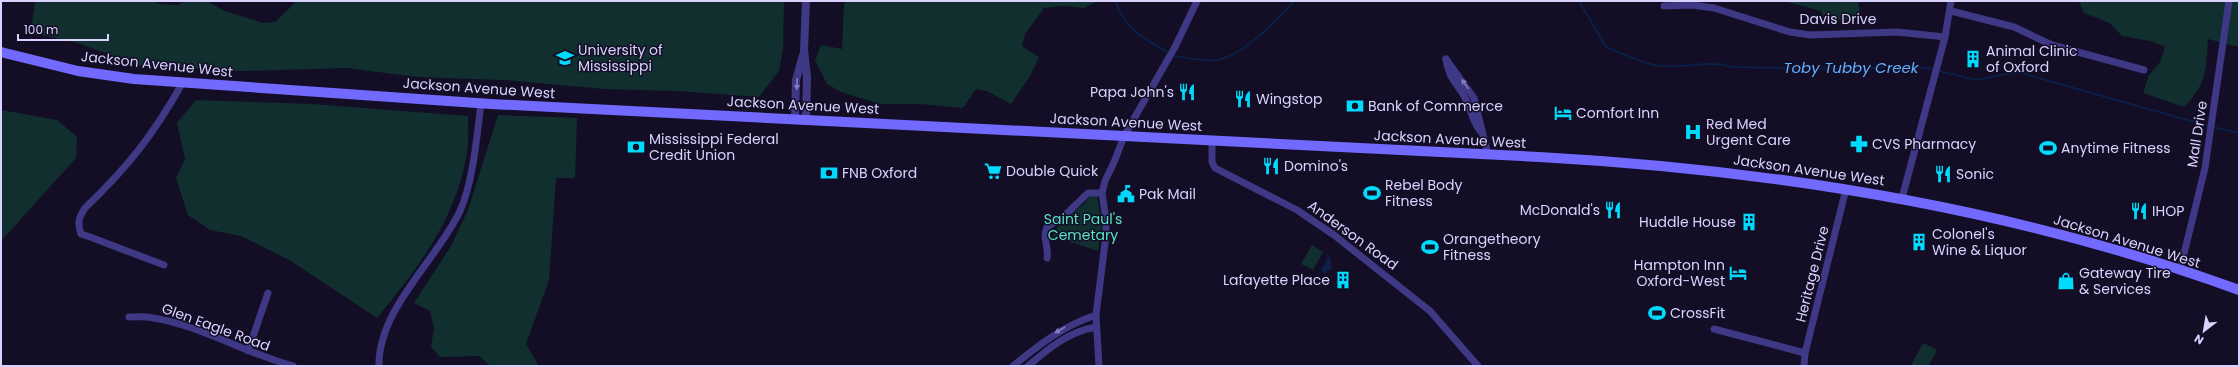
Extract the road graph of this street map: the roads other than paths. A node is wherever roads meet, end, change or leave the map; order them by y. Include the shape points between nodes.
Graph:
1 (806, 1) edge
2 (1197, 1) edge
3 (1951, 1) edge
4 (2229, 1) edge
5 (1664, 6) dead end
6 (1951, 11) junction
7 (1945, 37) junction
8 (804, 50) junction
9 (1, 52) edge
10 (2144, 70) dead end
11 (183, 82) junction
12 (481, 104) junction
13 (795, 119) junction
14 (806, 120) junction
15 (1482, 133) junction
16 (1124, 136) junction
17 (1212, 140) junction
18 (1488, 155) junction
19 (1846, 189) junction
20 (1102, 194) junction
21 (1902, 198) junction
22 (1047, 258) dead end
23 (164, 265) dead end
24 (2180, 270) junction
25 (2239, 290) edge
26 (268, 293) dead end
27 (1096, 315) junction
28 (129, 317) dead end
29 (1096, 327) junction
30 (1714, 329) dead end
31 (248, 351) junction
32 (1805, 353) junction
33 (293, 366) edge
34 (379, 366) edge
35 (1014, 366) edge
36 (1028, 366) edge
37 (1099, 366) edge
38 (1478, 366) edge
39 (1804, 366) edge

1 - 8 street
2 - 16 street via 1175,47
3 - 6 street
4 - 24 street, Mall Drive via 2203,182
5 - 7 street, Davis Drive via 1692,5 1714,8 1790,32 1810,35 1897,32
6 - 7 street
6 - 10 street via 2014,27 2052,45
7 - 21 street
8 -> 13 street via 796,80
8 - 14 street via 807,77
9 - 11 main road, Jackson Avenue West via 78,71 134,79
11 - 12 main road, Jackson Avenue West
11 - 23 street via 162,120 141,150 85,208 78,226 81,234
12 - 13 main road, Jackson Avenue West
12 - 34 street via 469,180 461,210 446,236 408,288 382,344
13 - 14 main road, Jackson Avenue West
14 - 16 main road, Jackson Avenue West
15 -> 15 street via 1474,98 1446,59 1448,73 1464,95 1476,127
15 - 18 street
16 - 17 main road, Jackson Avenue West
16 - 20 street
17 - 18 main road, Jackson Avenue West
17 - 38 street, Anderson Road via 1212,162 1215,168 1297,210 1334,235 1430,311
18 - 19 main road, Jackson Avenue West via 1692,169
19 - 21 main road, Jackson Avenue West
19 - 32 street, Heritage Drive
20 - 22 street via 1088,193 1063,217 1047,228 1044,238 1048,249
20 - 27 street via 1106,235
21 - 24 main road, Jackson Avenue West via 2059,234
24 - 25 main road, Jackson Avenue West
26 - 31 street
27 - 29 street
27 -> 35 street via 1059,330
28 - 31 street, Glen Eagle Road via 153,318 184,326
29 - 36 street via 1082,329 1056,342
29 - 37 street
30 - 32 street
31 - 33 street, Glen Eagle Road
32 - 39 street, Heritage Drive

